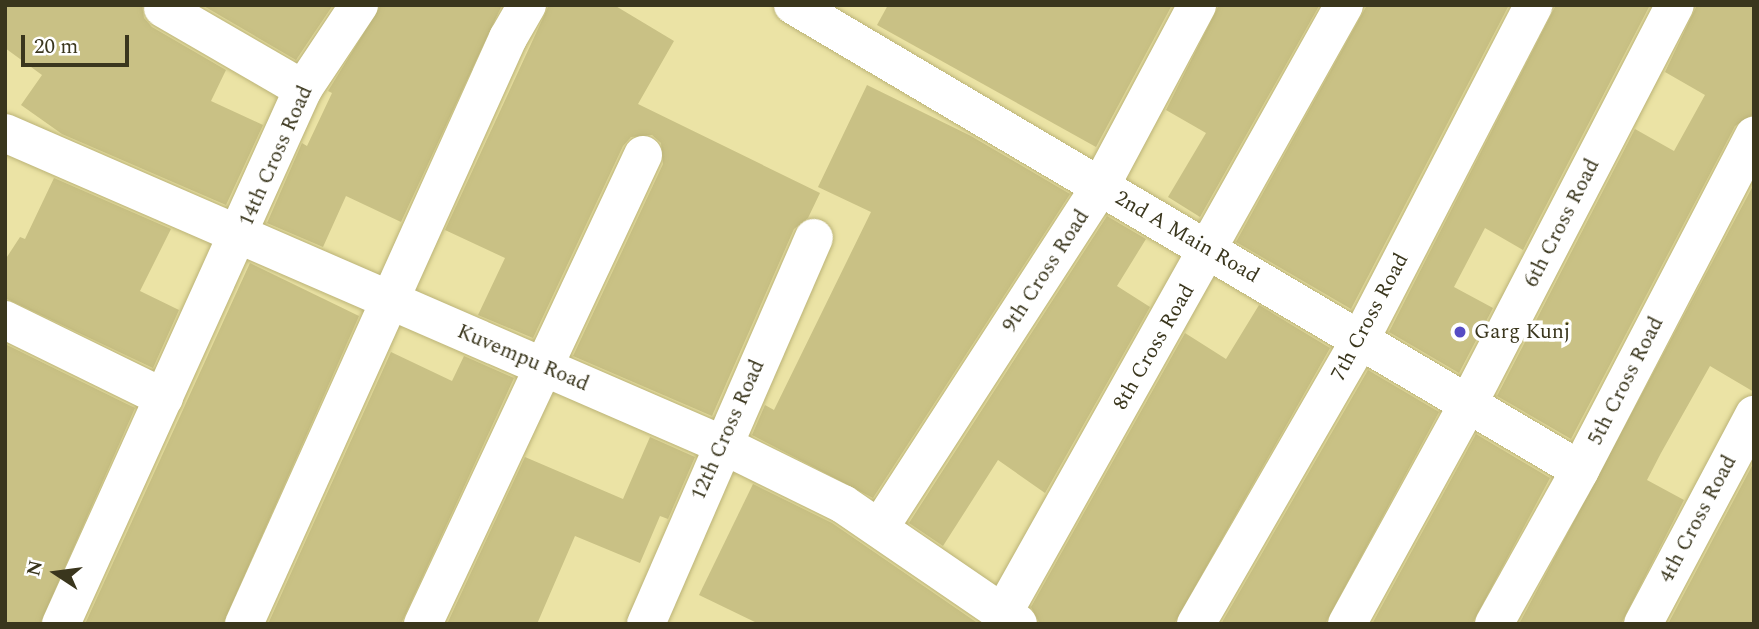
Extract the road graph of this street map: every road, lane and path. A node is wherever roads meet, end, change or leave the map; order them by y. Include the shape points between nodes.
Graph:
1 (359, 5) edge
2 (527, 5) edge
3 (793, 5) edge
4 (1197, 5) edge
5 (1344, 5) edge
6 (1534, 5) edge
7 (1675, 5) edge
8 (163, 8) dead end
9 (303, 89) junction
10 (5, 133) edge
11 (1754, 136) edge
12 (643, 155) dead end
13 (1100, 187) junction
14 (239, 236) junction
15 (814, 238) dead end
16 (1210, 250) junction
17 (392, 302) junction
18 (5, 320) edge
19 (1360, 340) junction
20 (545, 366) junction
21 (164, 398) junction
22 (1469, 402) junction
23 (1754, 415) edge
24 (721, 444) junction
25 (1580, 470) junction
26 (880, 527) junction
27 (1011, 619) edge
28 (61, 624) edge
29 (244, 624) edge
30 (423, 624) edge
31 (646, 624) edge
32 (1196, 624) edge
33 (1346, 624) edge
34 (1494, 624) edge
35 (1643, 624) edge

1 - 9 street, 14th Cross Road
2 - 17 street via 508,38
3 - 13 street, 2nd A Main Road
4 - 13 street, 9th Cross Road
5 - 16 street, 8th Cross Road
6 - 19 street, 7th Cross Road
7 - 22 street, 6th Cross Road
8 - 9 street
9 - 14 street, 14th Cross Road
10 - 14 street, Kuvempu Road
11 - 25 street, 5th Cross Road
12 - 20 street
13 - 16 street, 2nd A Main Road
13 - 26 street, 9th Cross Road
14 - 17 street, Kuvempu Road
14 - 21 street, 14th Cross Road
15 - 24 street, 12th Cross Road
16 - 19 street, 2nd A Main Road
16 - 27 street, 8th Cross Road
17 - 20 street, Kuvempu Road
17 - 29 street
18 - 21 street
19 - 22 street, 2nd A Main Road
19 - 32 street, 7th Cross Road
20 - 24 street, Kuvempu Road
20 - 30 street
21 - 28 street, 14th Cross Road
22 - 25 street, 2nd A Main Road
22 - 33 street, 6th Cross Road
23 - 35 street, 4th Cross Road
24 - 26 street, Kuvempu Road
24 - 31 street, 12th Cross Road
25 - 34 street, 5th Cross Road
26 - 27 street, Kuvempu Road

